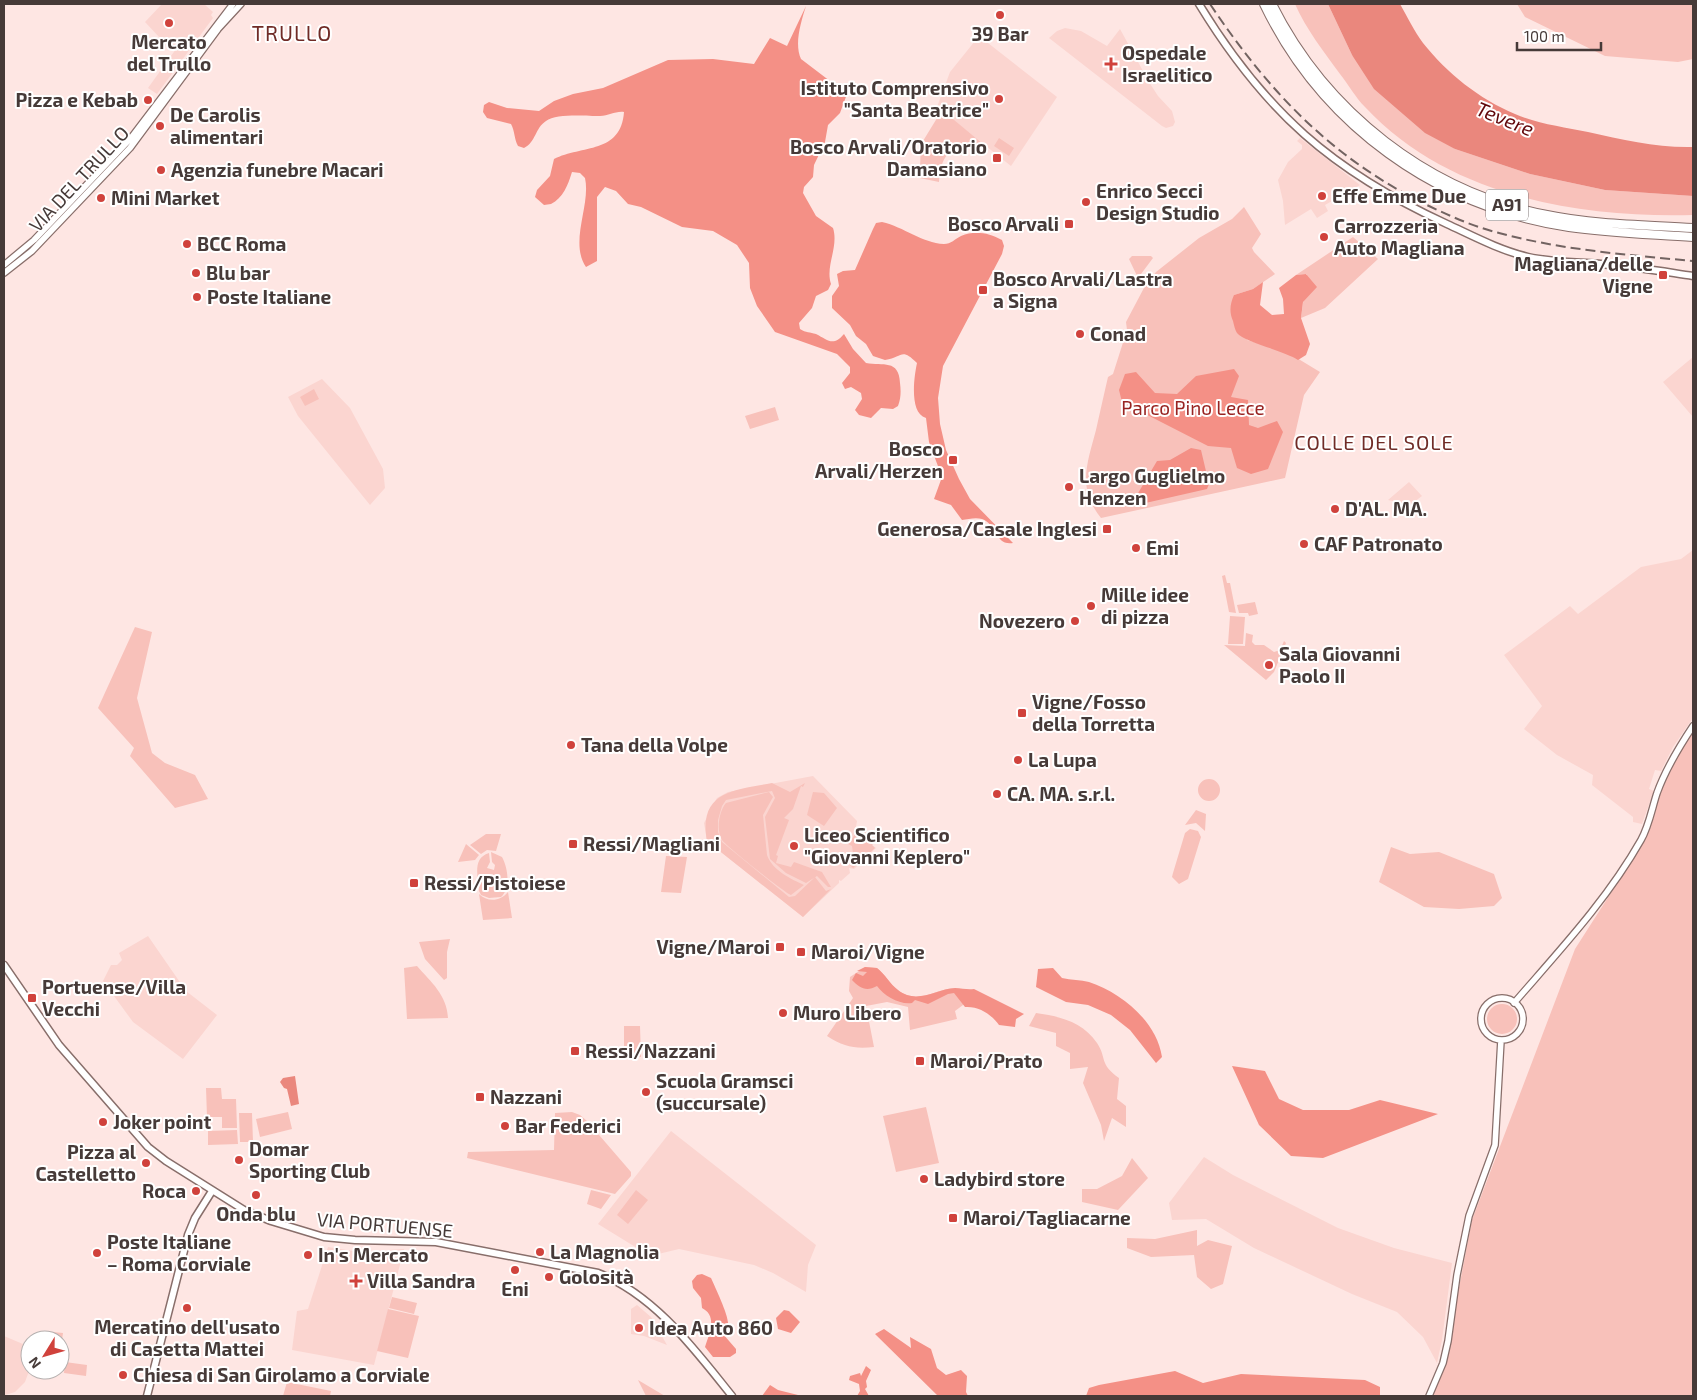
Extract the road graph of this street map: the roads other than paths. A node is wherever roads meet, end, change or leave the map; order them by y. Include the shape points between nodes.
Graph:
1 (233, 4) edge
2 (241, 4) edge
3 (1199, 4) edge
4 (1264, 4) edge
5 (1272, 4) edge
6 (1344, 111) junction
7 (1693, 228) edge
8 (1693, 237) edge
9 (4, 265) edge
10 (4, 273) edge
11 (1693, 276) edge
12 (1693, 726) edge
13 (4, 965) edge
14 (1514, 1003) junction
15 (1501, 1040) junction
16 (212, 1190) junction
17 (147, 1396) edge
18 (732, 1396) edge
19 (1429, 1396) edge

1 - 9 street, VIA DEL TRULLO via 131,138 34,240
2 - 10 street, VIA DEL TRULLO via 218,29 130,148 32,250
3 - 11 main road via 1247,76 1282,116 1343,166 1401,202 1482,241 1520,255
4 - 6 highway, A91 via 1298,63
5 - 6 highway, A91 via 1311,67
6 - 7 highway, A91 via 1420,166 1505,205 1574,220
6 - 8 highway, A91 via 1376,144 1408,168 1448,191 1480,204 1568,227
12 - 14 street via 1671,760 1642,838 1630,857 1586,919
13 - 16 main road, VIA PORTUENSE via 50,1034 121,1118 156,1154
14 - 15 street via 1522,1013 1522,1026 1514,1036
14 - 15 street via 1505,999 1494,1000 1482,1016 1481,1023 1488,1034
15 - 19 street via 1495,1145 1469,1216 1448,1341
16 - 17 main road via 188,1235
16 - 18 main road, VIA PORTUENSE via 256,1216 319,1236 348,1240 436,1242 598,1273 623,1284 653,1307 698,1353

